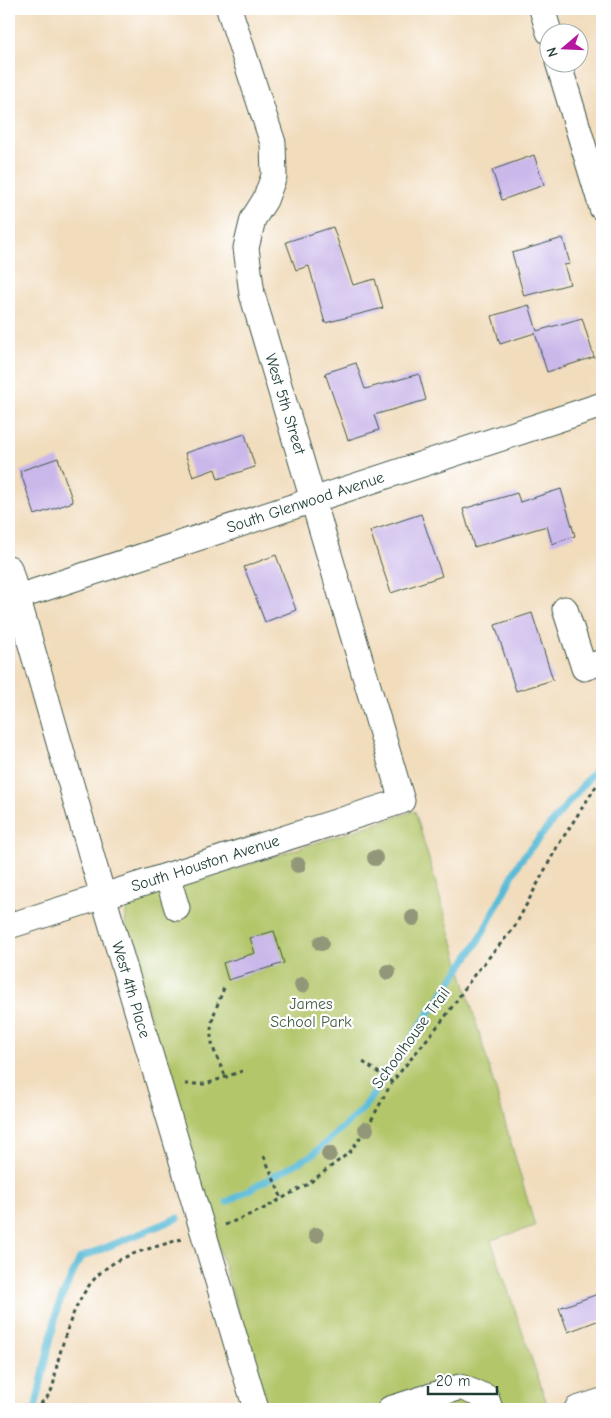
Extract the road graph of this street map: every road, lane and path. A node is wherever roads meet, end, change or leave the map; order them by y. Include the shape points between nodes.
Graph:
1 (229, 9) edge
2 (542, 9) edge
3 (546, 22) edge
4 (561, 72) edge
5 (602, 208) edge
6 (602, 405) edge
7 (314, 499) junction
8 (9, 568) edge
9 (13, 599) edge
10 (565, 609) dead end
11 (602, 662) edge
12 (602, 777) edge
13 (402, 801) joint
14 (167, 876) junction
15 (103, 896) junction
16 (177, 908) dead end
17 (9, 926) edge
18 (224, 988) dead end
19 (363, 1062) dead end
20 (246, 1070) dead end
21 (227, 1079) junction
22 (392, 1082) junction
23 (186, 1084) dead end
24 (264, 1156) dead end
25 (282, 1198) junction
26 (203, 1232) junction
27 (602, 1401) edge
28 (34, 1409) edge
29 (256, 1409) edge
30 (390, 1409) edge
31 (490, 1409) edge
32 (577, 1409) edge

1 - 7 street, West 5th Street via 274,143 274,176 254,219 246,248 252,294
2 - 3 street
4 - 5 street
6 - 7 street, South Glenwood Avenue
7 - 9 street, South Glenwood Avenue
7 - 13 street, West 5th Street
8 - 9 street, West 4th Place
9 - 15 street, West 4th Place
10 - 11 street via 584,668
12 - 22 path, Schoolhouse Trail via 557,847 508,936
13 - 14 street, South Houston Avenue
14 - 15 street, South Houston Avenue
14 - 16 street
15 - 17 street, South Houston Avenue
15 - 26 street, West 4th Place
18 - 21 path via 211,1020 212,1048
19 - 22 path
20 - 21 path
21 - 23 path
22 - 25 path, Schoolhouse Trail via 350,1152 308,1184
24 - 25 path
25 - 26 path, Schoolhouse Trail via 254,1213
26 - 28 path, Schoolhouse Trail via 124,1258 99,1275 80,1300 59,1358 52,1391
26 - 29 street, West 4th Place
27 - 32 street
30 - 31 street via 460,1387 486,1397

